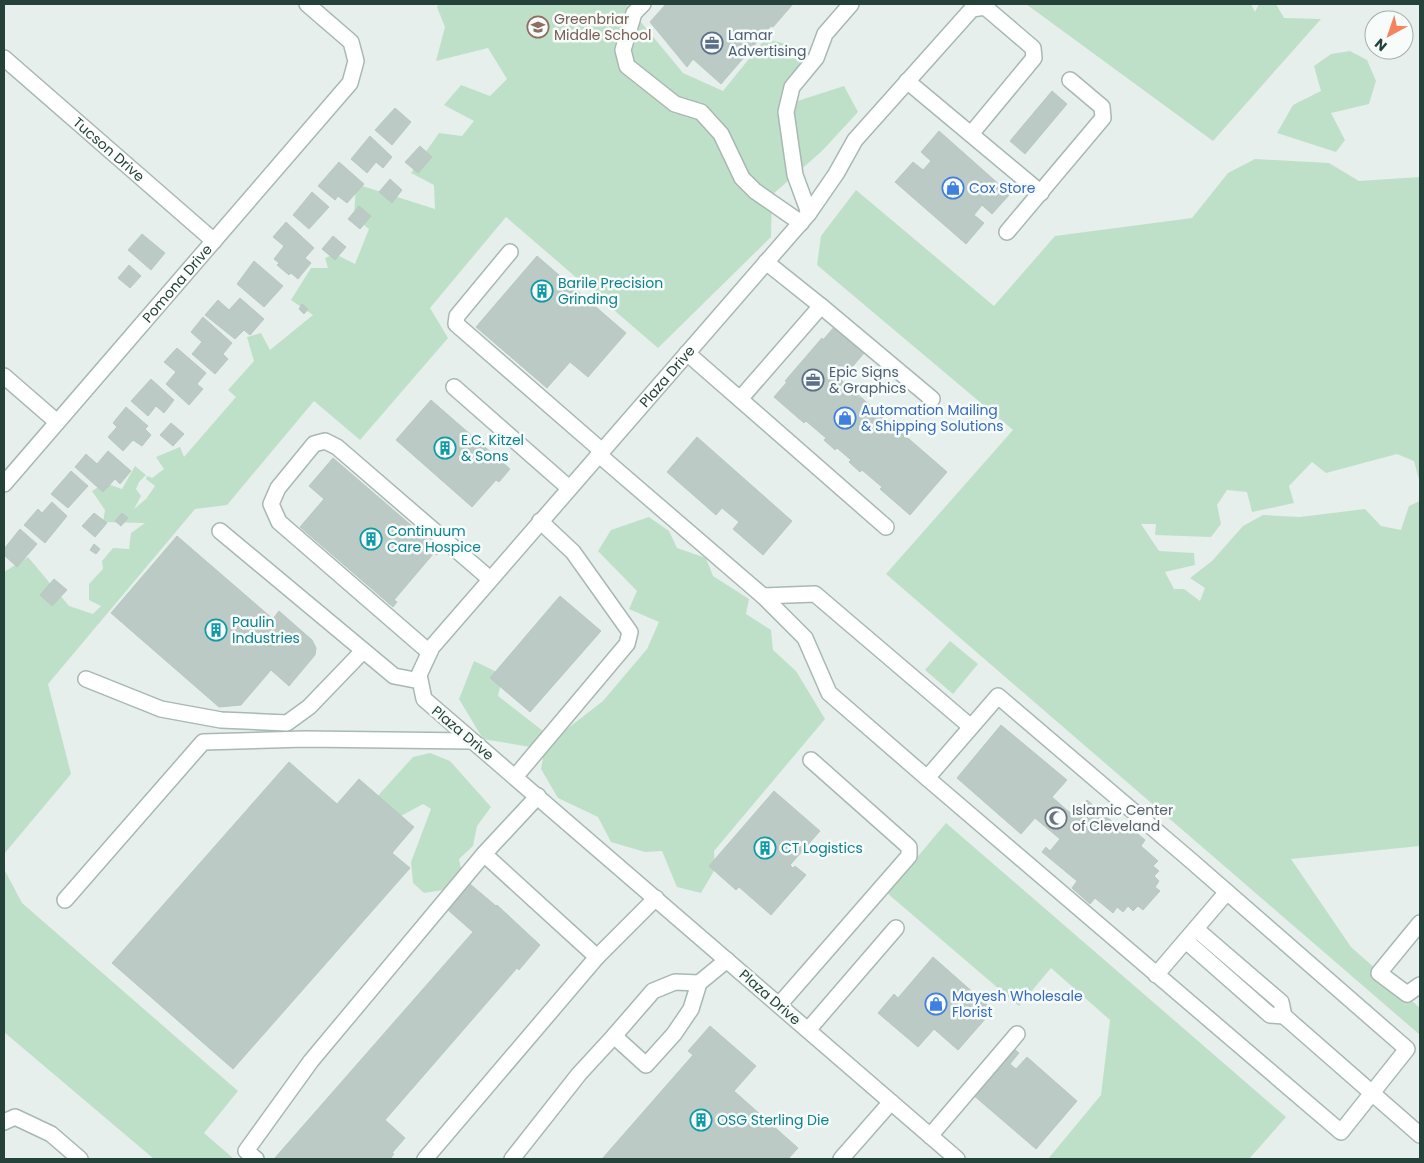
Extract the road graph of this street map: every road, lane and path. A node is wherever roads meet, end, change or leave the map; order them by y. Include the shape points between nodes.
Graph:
1 (307, 4) edge
2 (643, 4) edge
3 (851, 4) edge
4 (4, 58) edge
5 (1070, 80) dead end
6 (908, 81) junction
7 (971, 134) junction
8 (1041, 193) junction
9 (805, 218) junction
10 (1007, 232) dead end
11 (214, 241) junction
12 (510, 252) dead end
13 (766, 262) junction
14 (820, 306) junction
15 (687, 352) junction
16 (4, 376) edge
17 (454, 387) dead end
18 (740, 399) junction
19 (932, 399) dead end
20 (57, 422) junction
21 (600, 452) junction
22 (4, 484) edge
23 (569, 488) junction
24 (540, 521) junction
25 (886, 527) dead end
26 (220, 531) dead end
27 (490, 579) junction
28 (764, 596) junction
29 (363, 651) junction
30 (429, 652) junction
31 (86, 679) dead end
32 (420, 681) junction
33 (971, 727) junction
34 (472, 741) junction
35 (811, 760) dead end
36 (515, 777) junction
37 (927, 778) junction
38 (538, 796) junction
39 (484, 854) junction
40 (1228, 892) junction
41 (656, 898) junction
42 (65, 900) dead end
43 (1420, 923) edge
44 (896, 928) dead end
45 (1196, 929) junction
46 (1186, 941) junction
47 (597, 957) junction
48 (727, 960) junction
49 (1156, 975) junction
50 (699, 983) junction
51 (1420, 985) edge
52 (779, 1005) junction
53 (1284, 1016) junction
54 (808, 1030) junction
55 (1017, 1034) dead end
56 (614, 1036) junction
57 (1372, 1094) junction
58 (891, 1102) junction
59 (4, 1122) edge
60 (1420, 1135) edge
61 (930, 1136) junction
62 (80, 1159) edge
63 (256, 1159) edge
64 (425, 1159) edge
65 (512, 1159) edge
66 (841, 1159) edge
67 (957, 1159) edge

1 - 11 street, Pomona Drive via 351,42 356,61 350,83
2 - 9 street via 634,14 623,50 627,66 675,104 701,112 721,134 742,178 755,191
3 - 9 street via 825,34 816,58 792,87 786,112
4 - 11 street, Tucson Drive
5 - 8 street via 1102,107 1103,118
6 - 7 street
6 - 7 street, Plaza Drive via 972,9 985,7 1033,48 1034,58
6 - 9 street, Plaza Drive via 855,140
7 - 8 street
8 - 10 street
9 - 13 street, Plaza Drive
11 - 20 street, Pomona Drive
12 - 21 street via 458,316 456,324
13 - 14 street
13 - 15 street, Plaza Drive
14 - 18 street
14 - 19 street
15 - 18 street
15 - 21 street, Plaza Drive
16 - 20 street
17 - 23 street
18 - 25 street
20 - 22 street, Pomona Drive
21 - 23 street, Plaza Drive
21 - 28 street
23 - 24 street, Plaza Drive
24 - 27 street, Plaza Drive
24 - 36 street via 573,552 630,632 627,644
26 - 29 street
27 - 30 street, Plaza Drive
27 - 30 street via 337,447 325,442 314,444 278,488 270,504 279,522
28 - 33 street via 815,594
28 - 37 street via 805,638 829,693
29 - 31 street via 310,707 287,723 220,720 161,710
29 - 32 street via 394,676
30 - 32 street, Plaza Drive via 419,675
32 - 34 street, Plaza Drive via 424,699
33 - 37 street
33 - 40 street via 998,696
34 - 36 street, Plaza Drive
34 - 42 street via 304,739 202,742
35 - 52 street via 909,847 909,856
36 - 38 street, Plaza Drive
37 - 49 street
38 - 39 street
38 - 41 street, Plaza Drive
39 - 47 street
39 - 63 street via 310,1061 246,1151
40 - 45 street
40 - 57 street via 1407,1050
41 - 47 street
41 - 48 street, Plaza Drive
43 - 51 street via 1379,973 1407,994
44 - 54 street
45 - 46 street
45 - 53 street via 1281,1002
46 - 49 street
46 - 53 street via 1270,1015
47 - 64 street
48 - 50 street
48 - 52 street, Plaza Drive
49 - 57 street via 1341,1132
50 - 56 street via 675,982 653,991
50 - 56 street via 691,1008 674,1034 646,1065
52 - 54 street, Plaza Drive
53 - 57 street
54 - 58 street, Plaza Drive
55 - 61 street
56 - 65 street via 579,1074
57 - 60 street
58 - 61 street, Plaza Drive
58 - 66 street
59 - 62 street via 16,1117 51,1134
61 - 67 street, Plaza Drive

